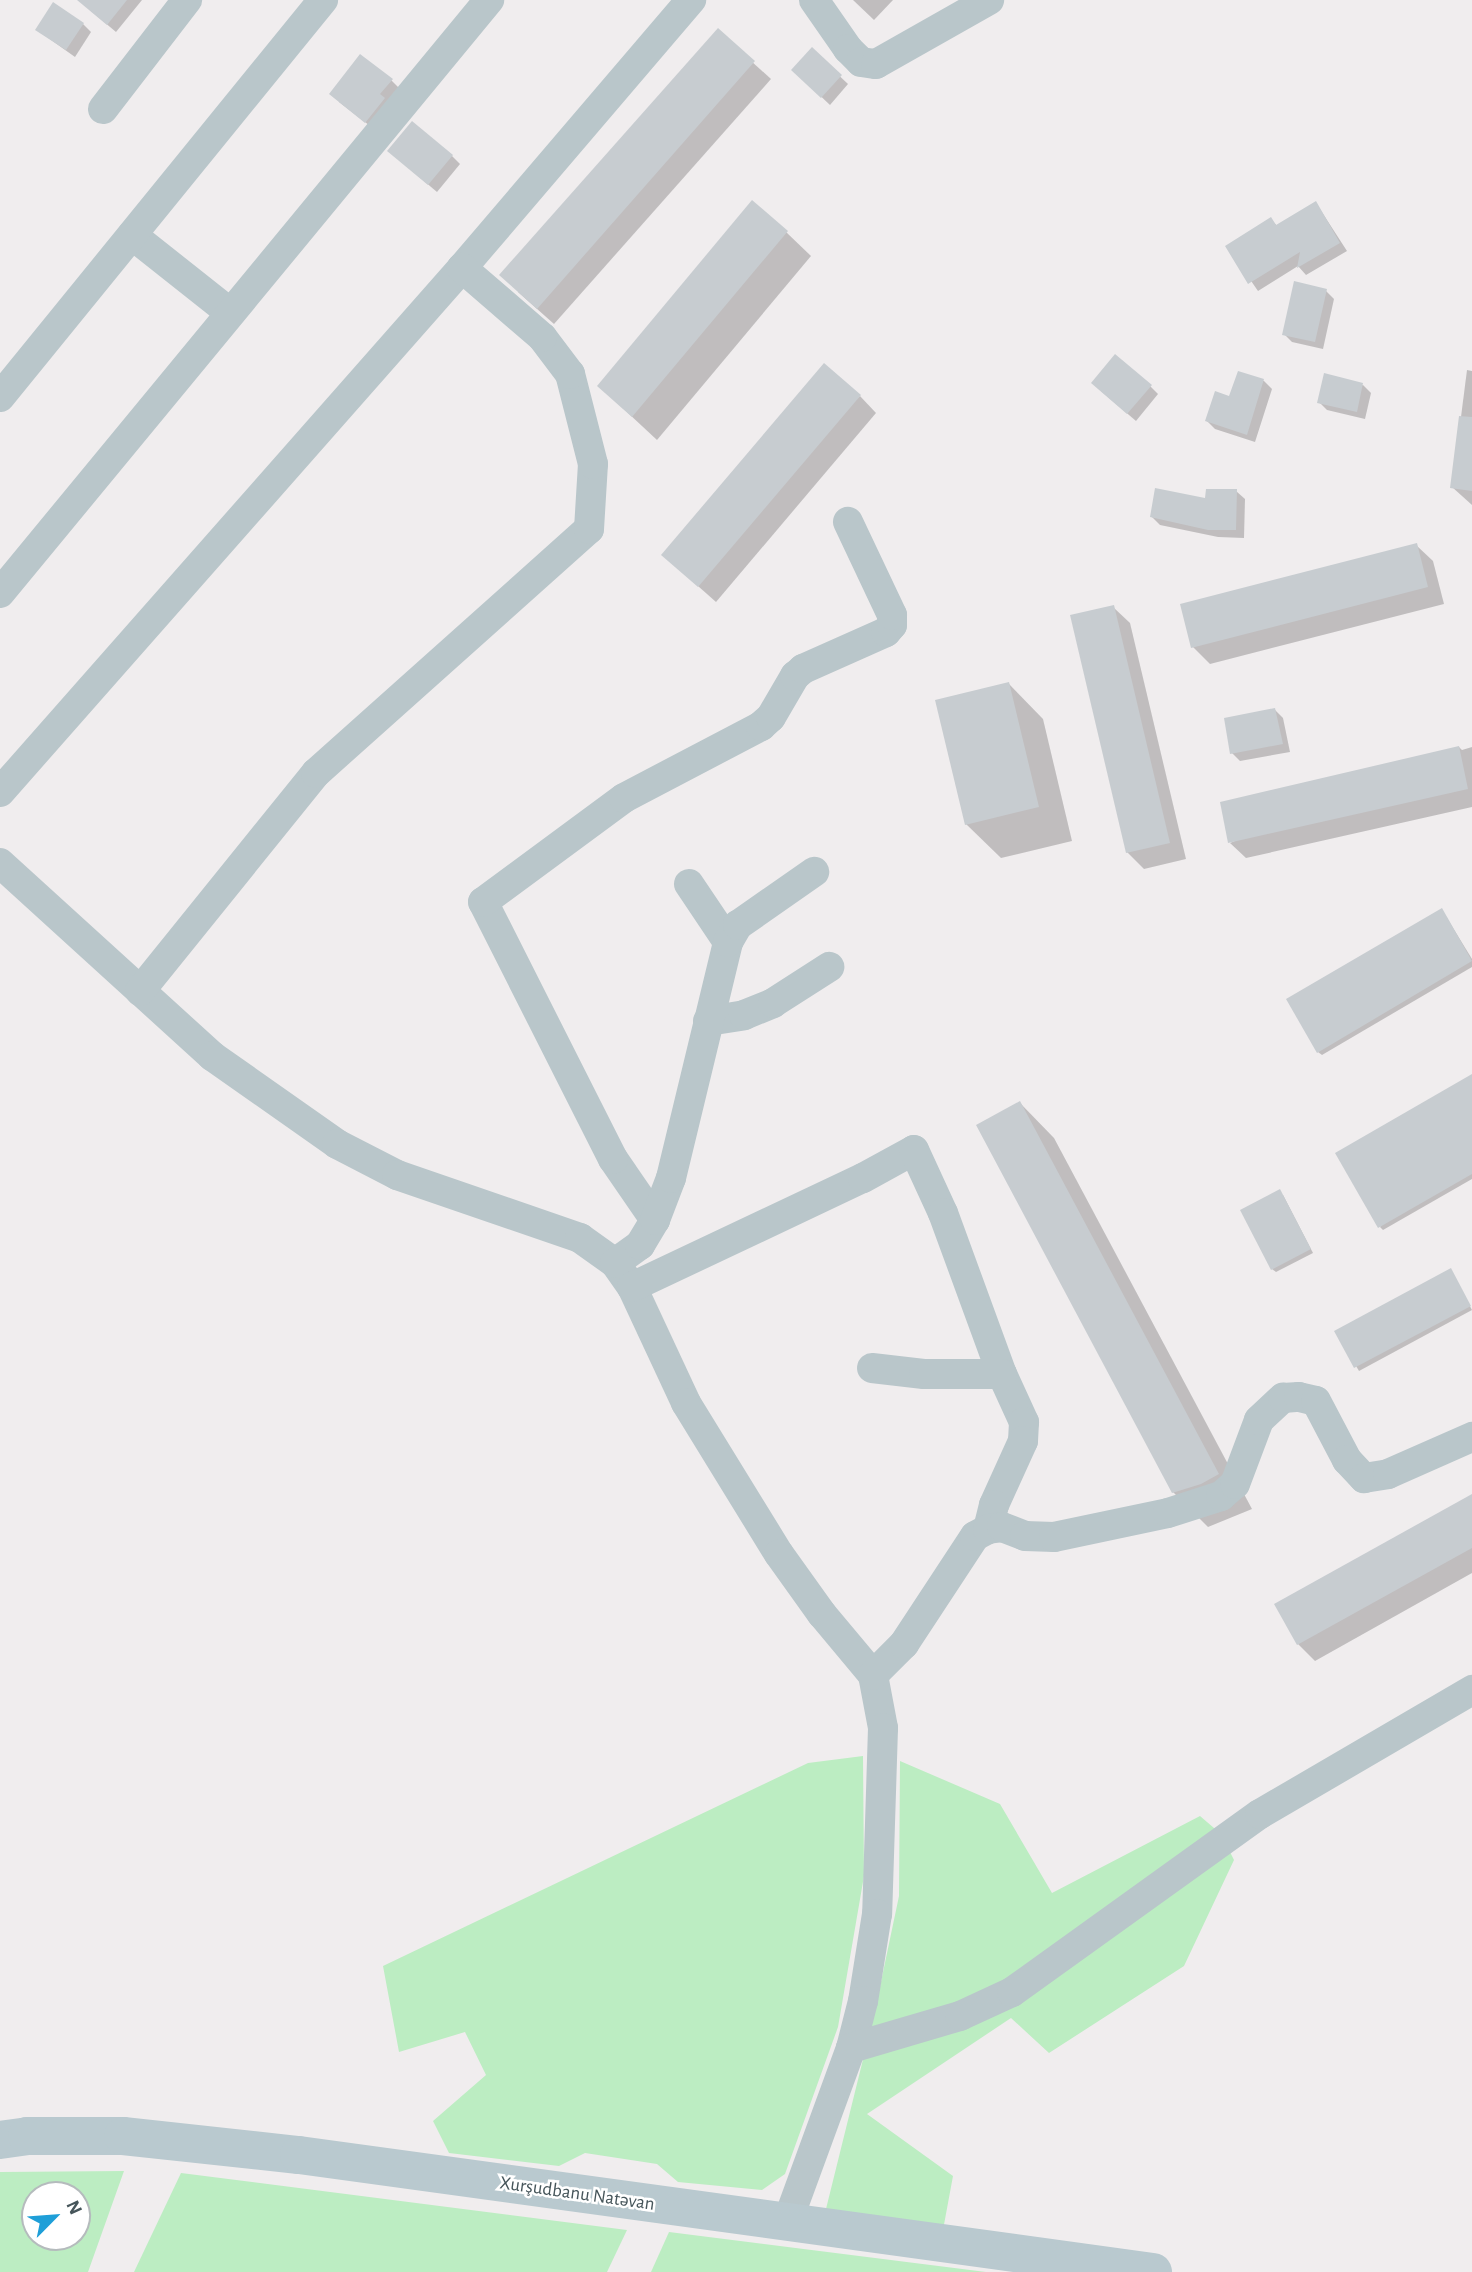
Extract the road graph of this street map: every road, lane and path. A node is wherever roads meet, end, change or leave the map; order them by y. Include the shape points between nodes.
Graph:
1 (187, 0) edge
2 (323, 0) edge
3 (489, 0) edge
4 (691, 0) edge
5 (814, 0) edge
6 (989, 0) edge
7 (103, 109) dead end
8 (132, 235) junction
9 (462, 268) junction
10 (229, 312) junction
11 (0, 397) edge
12 (848, 522) dead end
13 (0, 593) edge
14 (0, 792) edge
15 (0, 863) edge
16 (814, 872) dead end
17 (689, 884) dead end
18 (728, 942) junction
19 (829, 967) dead end
20 (140, 991) junction
21 (708, 1021) junction
22 (655, 1220) junction
23 (623, 1275) junction
24 (872, 1368) dead end
25 (1002, 1374) junction
26 (1472, 1437) edge
27 (988, 1529) junction
28 (873, 1675) junction
29 (1472, 1690) edge
30 (851, 2048) junction
31 (0, 2140) edge
32 (787, 2222) junction
33 (1153, 2272) edge

1 - 7 street
2 - 8 street
3 - 10 street
4 - 9 street
5 - 6 street via 848,49 862,62 876,64
8 - 10 street
8 - 11 street
9 - 14 street
9 - 20 street via 542,337 570,374 593,464 589,529 316,773
10 - 13 street
12 - 22 street via 892,615 886,632 803,669 761,726 624,798 483,902 613,1158
15 - 20 street
16 - 18 street via 738,925
17 - 18 street
18 - 21 street
19 - 21 street via 773,1003 744,1015
20 - 23 street via 212,1056 337,1144 397,1175 580,1238
21 - 22 street via 671,1178
22 - 23 street
23 - 25 street via 863,1178 914,1150 943,1213
23 - 28 street via 681,1395 779,1554
24 - 25 street via 925,1374
25 - 27 street via 1026,1433
26 - 27 street via 1388,1474 1364,1478 1348,1460 1316,1401 1283,1398 1259,1420 1235,1484 1221,1496 1168,1513 1054,1537 1024,1536 1002,1527
27 - 28 street via 975,1536 904,1643
28 - 30 street via 883,1728 880,1880 863,2001
29 - 30 street via 1260,1814 1012,1992 960,2016
30 - 32 street
31 - 32 main road, Xurşudbanu Natəvan via 137,2137
32 - 33 main road, Xurşudbanu Natəvan

